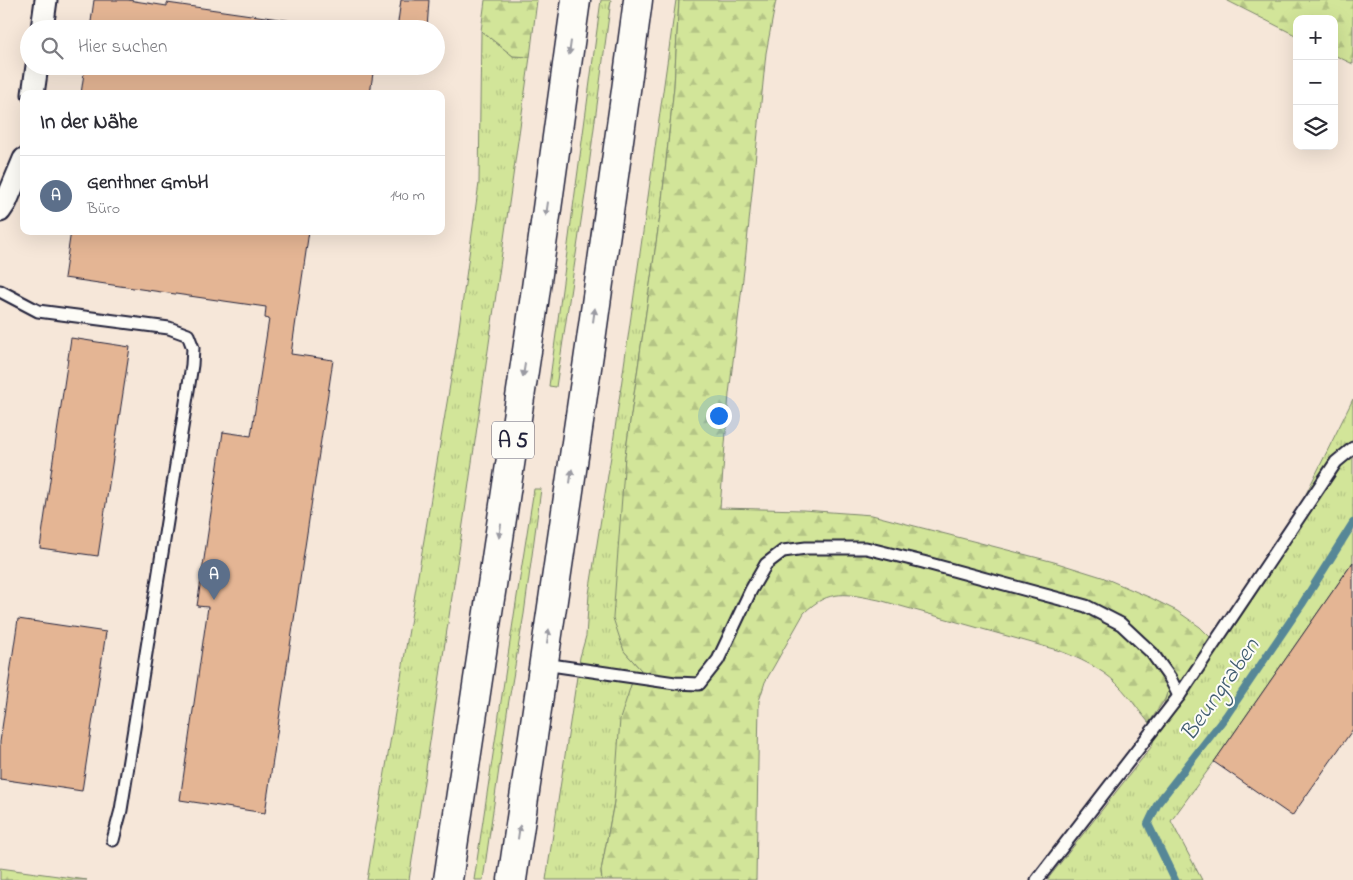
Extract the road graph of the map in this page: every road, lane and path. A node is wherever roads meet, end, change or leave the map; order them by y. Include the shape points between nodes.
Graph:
1 (46, 0) edge
2 (576, 0) edge
3 (638, 0) edge
4 (43, 20) edge
5 (35, 75) edge
6 (33, 90) edge
7 (20, 169) edge
8 (0, 210) edge
9 (0, 291) edge
10 (1353, 448) edge
11 (544, 664) junction
12 (1179, 696) junction
13 (113, 840) dead end
14 (448, 880) edge
15 (512, 880) edge
16 (1037, 880) edge

1 - 4 street
2 -> 14 highway, A 5 via 530,334
11 -> 3 highway
5 - 6 street
7 - 8 street
9 - 13 lane via 38,311 169,328 188,335 193,348 121,810
10 - 12 lane via 1336,462
11 - 12 lane via 675,684 699,684 718,660 766,564 783,551 866,548 1086,606 1121,624 1152,653
15 -> 11 highway
12 - 16 lane

